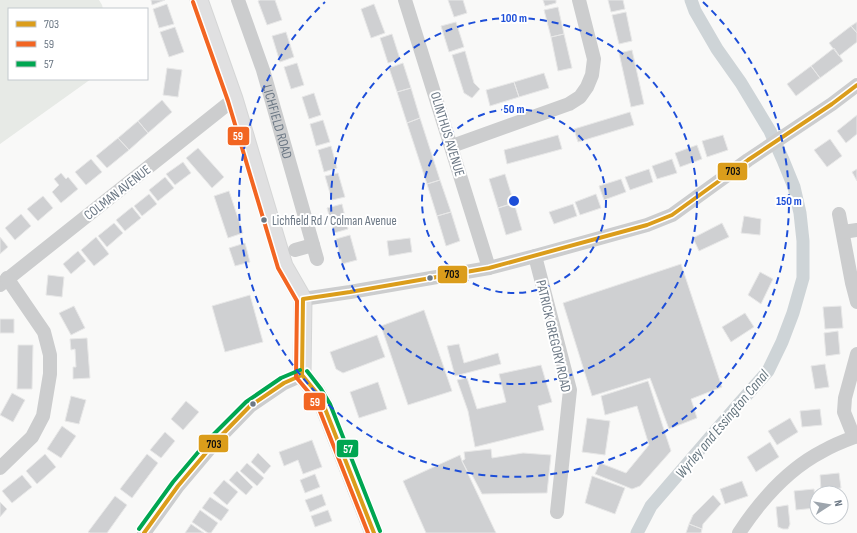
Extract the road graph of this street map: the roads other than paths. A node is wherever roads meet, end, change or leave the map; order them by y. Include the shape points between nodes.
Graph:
1 (199, 0) edge
2 (238, 0) edge
3 (405, 0) edge
4 (579, 0) edge
5 (857, 85) edge
6 (234, 99) junction
7 (452, 146) junction
8 (839, 214) dead end
9 (857, 230) edge
10 (843, 232) junction
11 (313, 245) junction
12 (295, 250) dead end
13 (535, 256) junction
14 (317, 259) dead end
15 (489, 268) junction
16 (4, 282) edge
17 (303, 299) junction
18 (857, 302) edge
19 (857, 354) edge
20 (302, 375) junction
21 (856, 437) edge
22 (0, 468) edge
23 (557, 512) dead end
24 (144, 533) edge
25 (374, 533) edge
26 (739, 533) edge

1 - 6 main road
2 - 11 street, LICHFIELD ROAD via 263,70
3 - 7 street, OLINTHUS AVENUE
4 - 7 street via 594,59 592,75 580,97 569,104
5 - 13 street via 672,215 647,225
6 - 16 street, COLMAN AVENUE
6 - 17 main road via 284,266
7 - 15 street, OLINTHUS AVENUE
8 - 10 street
9 - 10 street
10 - 18 street
11 - 12 street
11 - 14 street, LICHFIELD ROAD
13 - 15 street
13 - 23 street, PATRICK GREGORY ROAD via 570,390
15 - 17 street
16 - 22 street via 44,332 50,355 50,374 43,416 32,437
17 - 20 main road
19 - 21 street via 845,398 844,412
20 - 24 street via 250,406 178,486
20 - 25 main road via 324,406
21 - 26 street via 822,451 798,466 771,491

